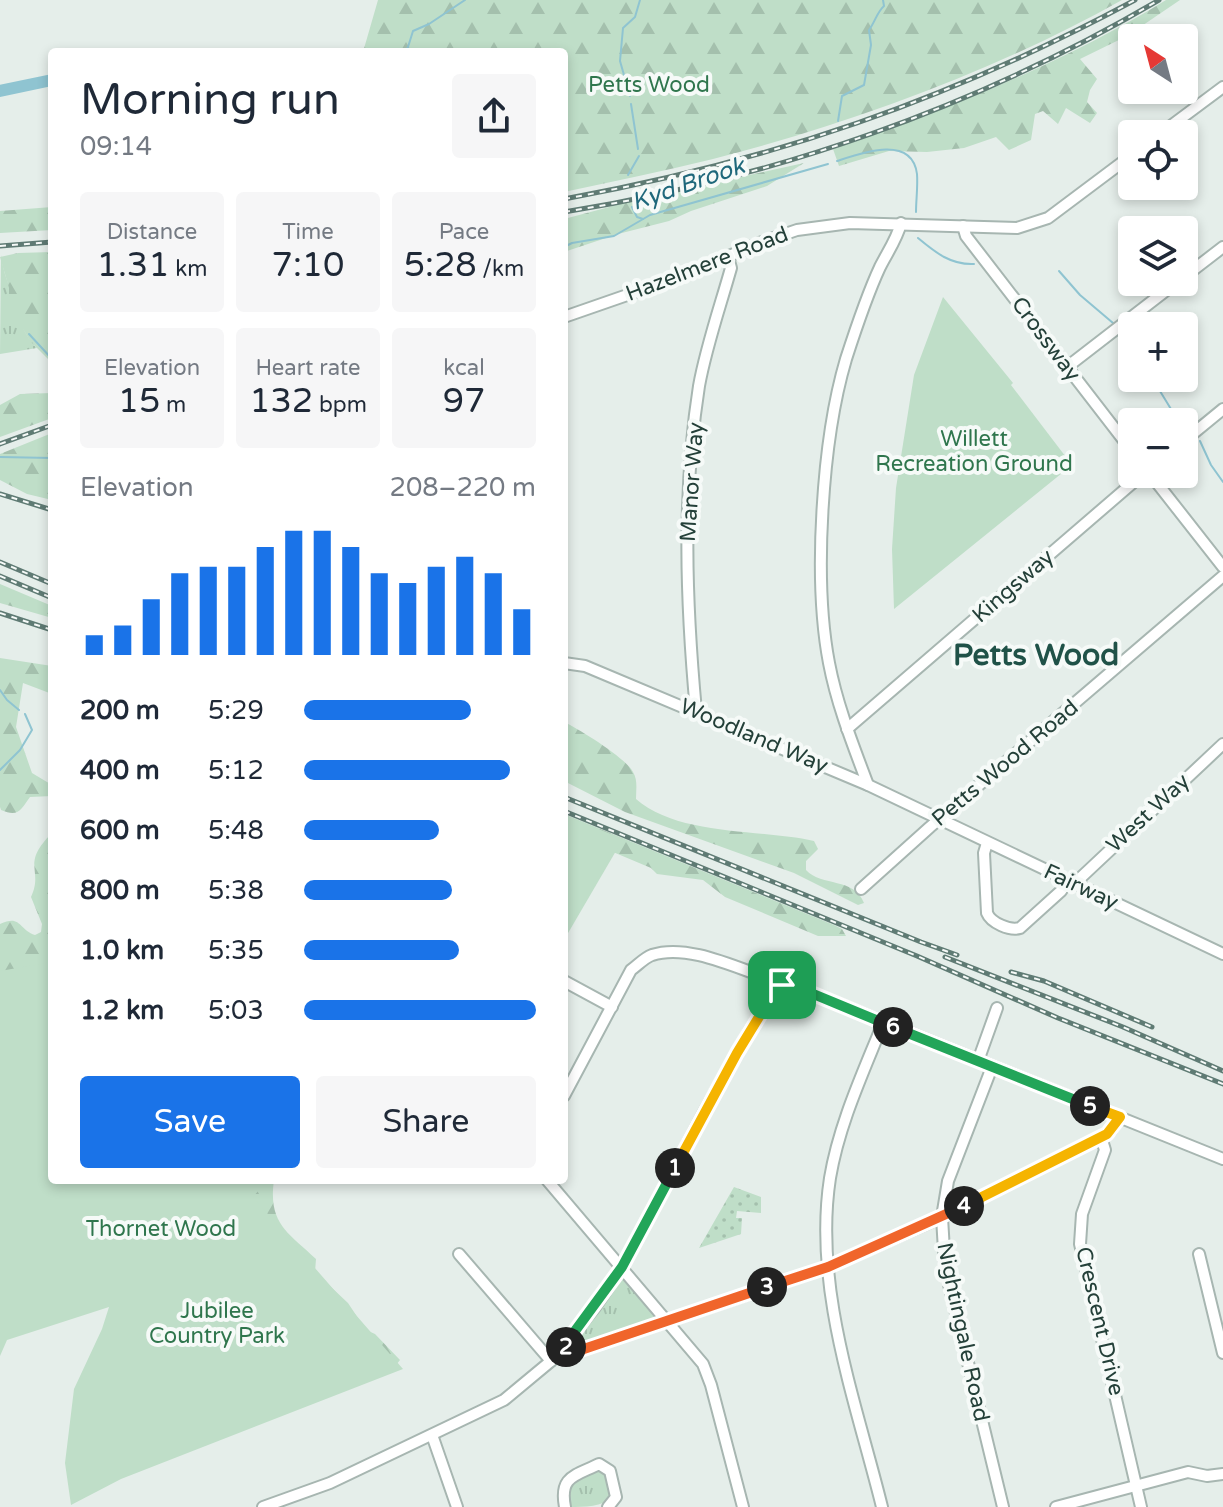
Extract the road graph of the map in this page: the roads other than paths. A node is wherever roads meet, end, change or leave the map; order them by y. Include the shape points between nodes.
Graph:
1 (1223, 87) edge
2 (1179, 120) edge
3 (1118, 166) edge
4 (901, 223) junction
5 (963, 226) junction
6 (1223, 247) edge
7 (728, 257) junction
8 (1198, 266) edge
9 (1159, 296) edge
10 (568, 316) edge
11 (1067, 367) junction
12 (1223, 409) edge
13 (1198, 430) edge
14 (1118, 433) edge
15 (1127, 488) edge
16 (1161, 488) edge
17 (1223, 567) edge
18 (1222, 579) edge
19 (568, 664) edge
20 (696, 711) junction
21 (847, 729) junction
22 (1223, 744) edge
23 (868, 785) junction
24 (940, 819) junction
25 (987, 843) junction
26 (1071, 882) junction
27 (861, 889) dead end
28 (1223, 954) edge
29 (568, 983) edge
30 (782, 985) junction
31 (612, 1007) junction
32 (997, 1008) dead end
33 (883, 1023) junction
34 (978, 1061) junction
35 (992, 1067) junction
36 (568, 1089) edge
37 (1120, 1117) junction
38 (1101, 1137) junction
39 (1223, 1159) edge
40 (550, 1184) edge
41 (942, 1217) junction
42 (459, 1254) dead end
43 (1199, 1254) dead end
44 (622, 1267) junction
45 (828, 1267) junction
46 (1217, 1302) edge
47 (667, 1321) junction
48 (564, 1346) junction
49 (1223, 1353) edge
50 (551, 1361) junction
51 (432, 1435) junction
52 (1223, 1474) edge
53 (1137, 1484) junction
54 (263, 1507) edge
55 (457, 1507) edge
56 (565, 1507) edge
57 (608, 1507) edge
58 (743, 1507) edge
59 (882, 1507) edge
60 (1003, 1507) edge
61 (1056, 1507) edge
62 (1141, 1507) edge

1 - 2 street
3 - 5 street, Hazelmere Road via 1032,225
4 - 5 street, Hazelmere Road
4 - 7 street, Hazelmere Road via 797,230
4 - 21 street via 858,322 843,370 829,451 823,606 828,661
5 - 11 street, Crossway
6 - 8 street
7 - 10 street, Hazelmere Road
7 - 20 street, Manor Way via 731,268 700,385 688,503 687,617
9 - 11 street
11 - 14 street, Crossway
12 - 13 street
15 - 21 street, Kingsway
16 - 17 street
18 - 24 street, Petts Wood Road
19 - 20 street, Woodland Way
20 - 23 street, Woodland Way
21 - 23 street
22 - 26 street, West Way
23 - 24 street, Woodland Way
24 - 25 street, Fairway
24 - 27 street, Petts Wood Road
25 - 26 street, Fairway
25 - 26 street, West Way via 987,913 1013,930
26 - 28 street, Fairway
29 - 31 street
30 - 31 street via 751,971 669,952 649,956 631,970
30 - 33 street
30 - 44 street via 743,1041
31 - 36 street
32 - 34 street
33 - 34 street
33 - 45 street via 834,1160 825,1227
34 - 35 street
35 - 37 street
35 - 41 street, Nightingale Road via 948,1181
37 - 38 street
37 - 39 street
38 - 41 street
38 - 53 street, Crescent Drive via 1105,1150 1082,1214 1080,1244
40 - 44 street
41 - 45 street
41 - 60 street, Nightingale Road via 945,1268
42 - 50 street
43 - 46 street
44 - 47 street
44 - 48 street
45 - 47 street
45 - 59 street via 840,1339
46 - 49 street
47 - 48 street via 575,1352
47 - 58 street via 703,1364
48 - 50 street
50 - 51 street via 504,1400
51 - 54 street via 330,1483
51 - 55 street
52 - 53 street via 1188,1472
53 - 61 street
53 - 62 street, Crescent Drive
56 - 57 street via 562,1492 568,1479 599,1464 610,1471 616,1497

